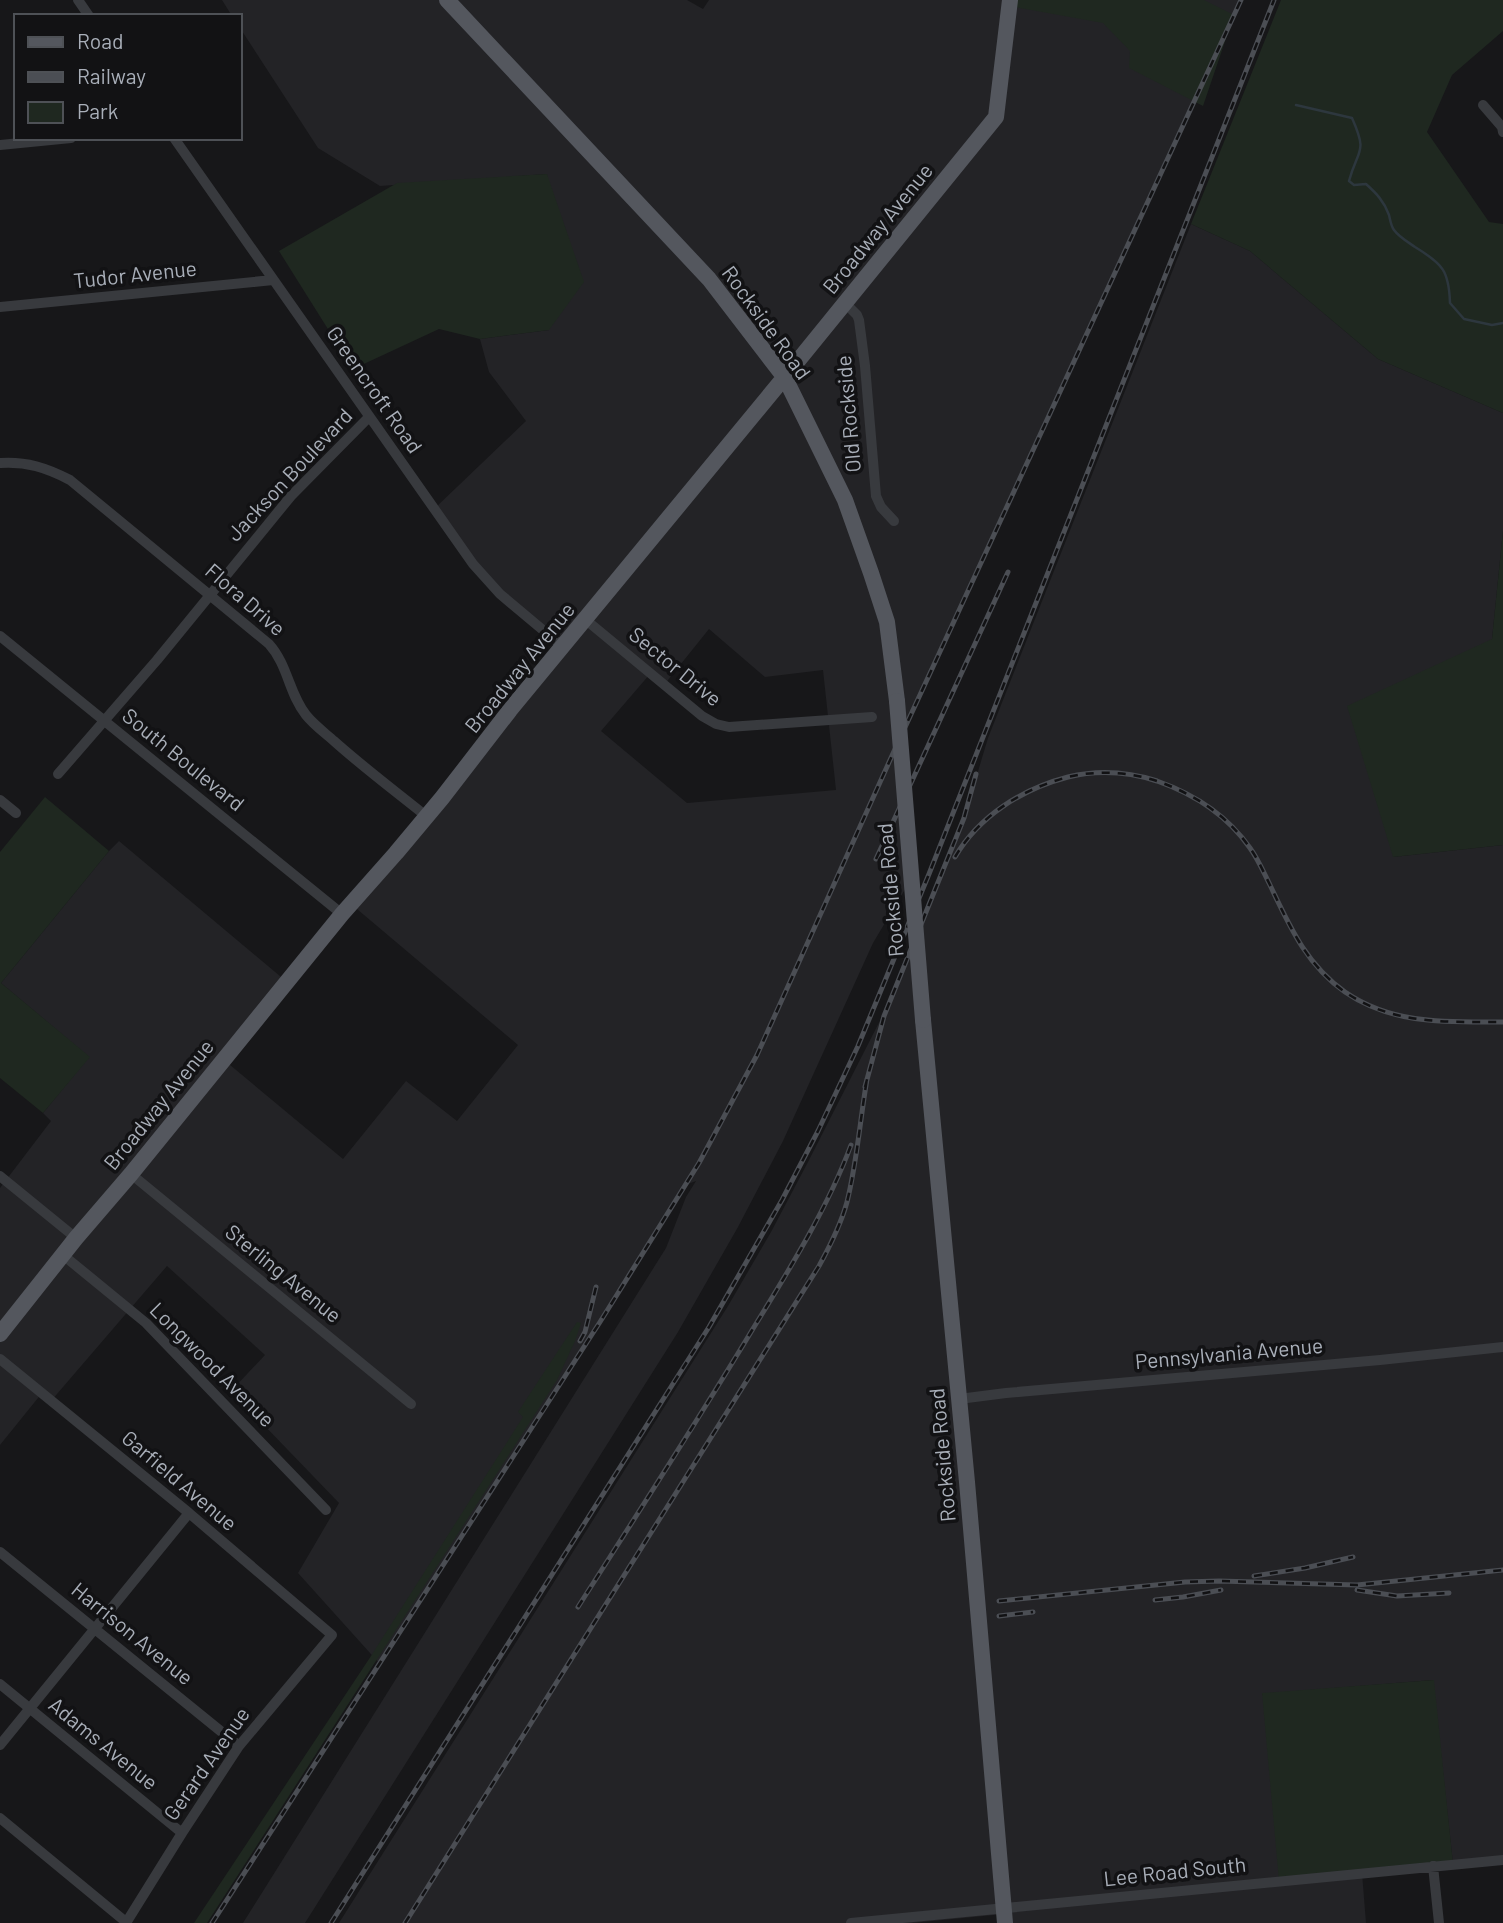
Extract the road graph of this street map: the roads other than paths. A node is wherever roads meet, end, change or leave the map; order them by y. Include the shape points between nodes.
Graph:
1 (447, 0) edge
2 (1010, 0) edge
3 (1483, 105) dead end
4 (1503, 127) edge
5 (1503, 132) edge
6 (51, 140) edge
7 (175, 140) edge
8 (0, 145) edge
9 (273, 280) junction
10 (845, 303) junction
11 (0, 307) edge
12 (785, 378) junction
13 (369, 417) junction
14 (0, 463) edge
15 (894, 521) dead end
16 (209, 594) junction
17 (586, 620) junction
18 (0, 636) edge
19 (562, 646) junction
20 (872, 717) dead end
21 (104, 721) junction
22 (58, 774) dead end
23 (0, 800) edge
24 (16, 813) dead end
25 (426, 816) junction
26 (342, 914) junction
27 (131, 1174) junction
28 (0, 1176) edge
29 (76, 1238) junction
30 (62, 1255) junction
31 (0, 1334) edge
32 (1503, 1347) edge
33 (0, 1359) edge
34 (959, 1399) junction
35 (411, 1404) dead end
36 (326, 1510) dead end
37 (189, 1513) junction
38 (0, 1552) edge
39 (95, 1630) junction
40 (332, 1635) joint
41 (0, 1684) edge
42 (29, 1708) junction
43 (0, 1745) edge
44 (239, 1746) junction
45 (0, 1818) edge
46 (182, 1833) junction
47 (1503, 1860) edge
48 (1433, 1866) junction
49 (1004, 1915) edge
50 (126, 1923) edge
51 (851, 1923) edge
52 (1439, 1923) edge

1 - 12 main road, Rockside Road via 709,279
2 - 10 main road, Broadway Avenue via 996,117
3 - 4 street
4 - 5 street
6 - 8 street
7 - 9 street, Greencroft Road
9 - 11 street, Tudor Avenue
9 - 13 street, Greencroft Road
10 - 12 main road, Broadway Avenue
10 - 15 street, Old Rockside via 859,320 876,496
12 - 17 main road, Broadway Avenue
12 - 34 main road, Rockside Road, bridge via 845,500 887,622
13 - 16 street, Jackson Boulevard via 291,496
13 - 19 street, Greencroft Road via 473,564 500,594
14 - 16 street, Flora Drive via 32,464 70,480
16 - 21 street, Jackson Boulevard
16 - 25 street, Flora Drive via 277,653 307,717
17 - 19 main road, Broadway Avenue
17 - 20 street, Sector Drive via 716,724 729,727
18 - 21 street, South Boulevard
19 - 25 main road, Broadway Avenue
21 - 22 street, Jackson Boulevard
21 - 26 street, South Boulevard
23 - 24 street
25 - 26 main road, Broadway Avenue
26 - 27 main road, Broadway Avenue
27 - 29 main road, Broadway Avenue
27 - 35 street, Sterling Avenue
28 - 29 street
29 - 30 main road, Broadway Avenue
30 - 31 main road, Broadway Avenue
30 - 36 street, Longwood Avenue via 146,1323
32 - 34 street, Pennsylvania Avenue
33 - 37 street, Garfield Avenue
34 - 49 main road, Rockside Road
37 - 39 street
37 - 40 street, Garfield Avenue
38 - 39 street, Harrison Avenue
39 - 42 street
39 - 44 street, Harrison Avenue
40 - 44 street, Gerard Avenue
41 - 42 street, Adams Avenue
42 - 43 street
42 - 46 street, Adams Avenue
44 - 46 street, Gerard Avenue
45 - 50 street
46 - 50 street, Gerard Avenue
47 - 48 street, Lee Road South
48 - 49 street, Lee Road South
48 - 52 street
49 - 51 street, Lee Road South

